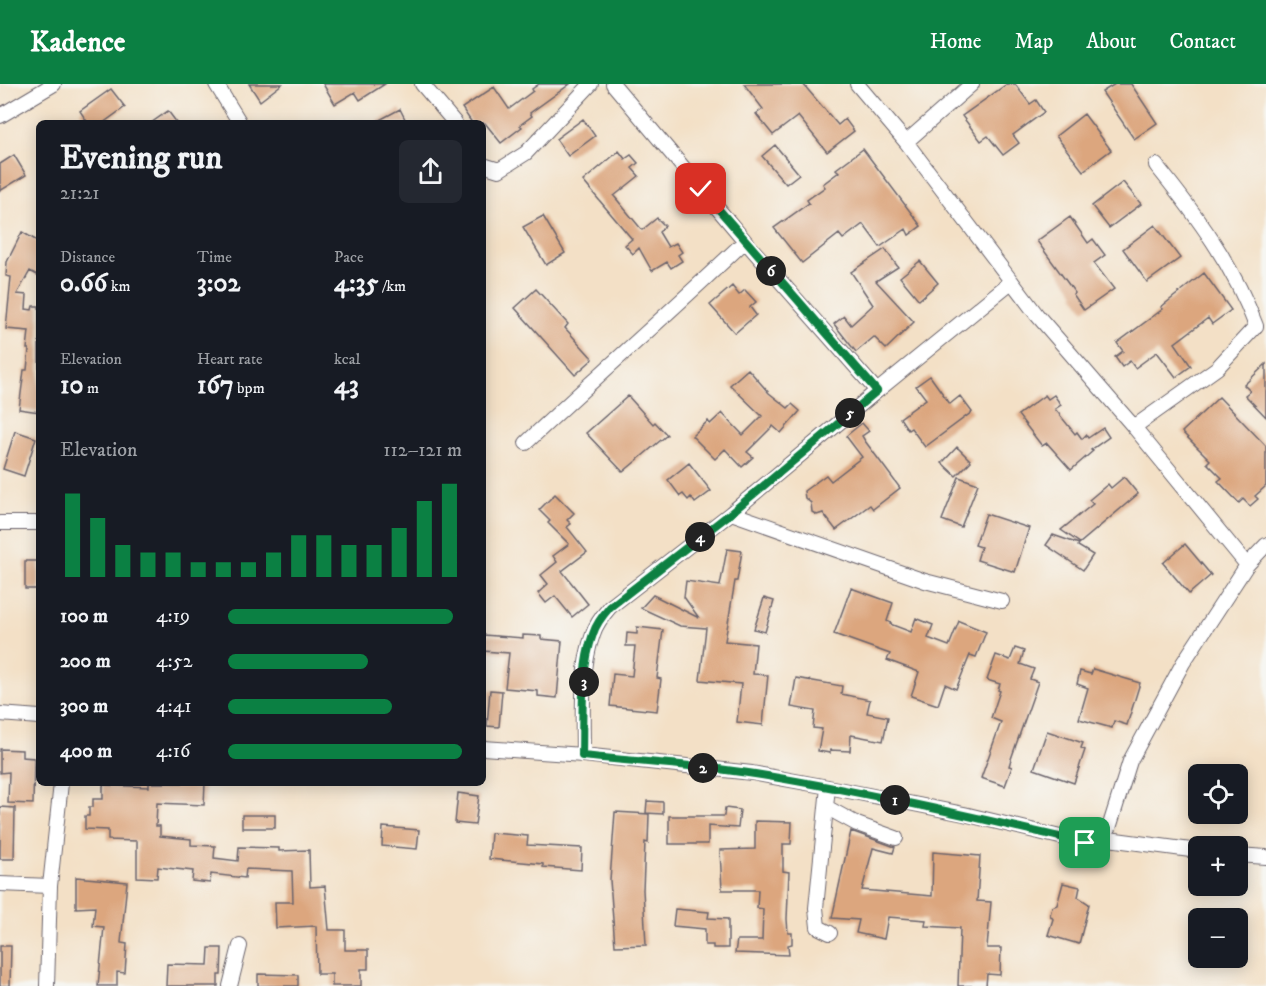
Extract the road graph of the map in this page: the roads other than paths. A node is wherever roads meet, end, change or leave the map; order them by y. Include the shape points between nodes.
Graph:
1 (54, 84) edge
2 (216, 84) edge
3 (422, 84) edge
4 (591, 84) edge
5 (613, 84) edge
6 (857, 84) edge
7 (972, 84) edge
8 (0, 116) edge
9 (238, 120) edge
10 (452, 120) edge
11 (906, 141) junction
12 (1156, 165) dead end
13 (486, 166) edge
14 (745, 241) junction
15 (1011, 282) junction
16 (1261, 321) edge
17 (877, 391) junction
18 (1134, 427) junction
19 (526, 443) dead end
20 (731, 513) junction
21 (36, 518) edge
22 (0, 523) edge
23 (1266, 545) edge
24 (1247, 565) junction
25 (1002, 601) dead end
26 (0, 714) edge
27 (36, 717) edge
28 (486, 748) edge
29 (582, 756) junction
30 (61, 786) edge
31 (828, 786) junction
32 (826, 807) junction
33 (896, 838) dead end
34 (1101, 838) junction
35 (1188, 850) edge
36 (1248, 856) edge
37 (1266, 857) edge
38 (0, 884) edge
39 (50, 886) junction
40 (830, 933) dead end
41 (240, 946) dead end
42 (47, 986) edge
43 (230, 986) edge

1 - 8 street
2 - 9 street
3 - 10 street
4 - 13 street via 526,153 499,170
5 - 14 street
6 - 11 street
7 - 11 street
11 - 15 street
12 - 16 street via 1227,261
14 - 17 street
14 - 19 street
15 - 17 street
15 - 18 street
16 - 18 street via 1217,368
17 - 20 street
18 - 24 street
20 - 25 street via 925,580
20 - 29 street via 610,607 600,620 592,635 584,681
21 - 22 street
23 - 24 street
24 - 34 street via 1183,663 1135,751 1109,828
26 - 27 street
28 - 29 street
29 - 31 street via 752,773
30 - 39 street
31 - 32 street
31 - 34 street via 1085,843
32 - 33 street
32 - 40 street via 816,908 818,927
34 - 35 street
36 - 37 street
38 - 39 street
39 - 42 street
41 - 43 street

